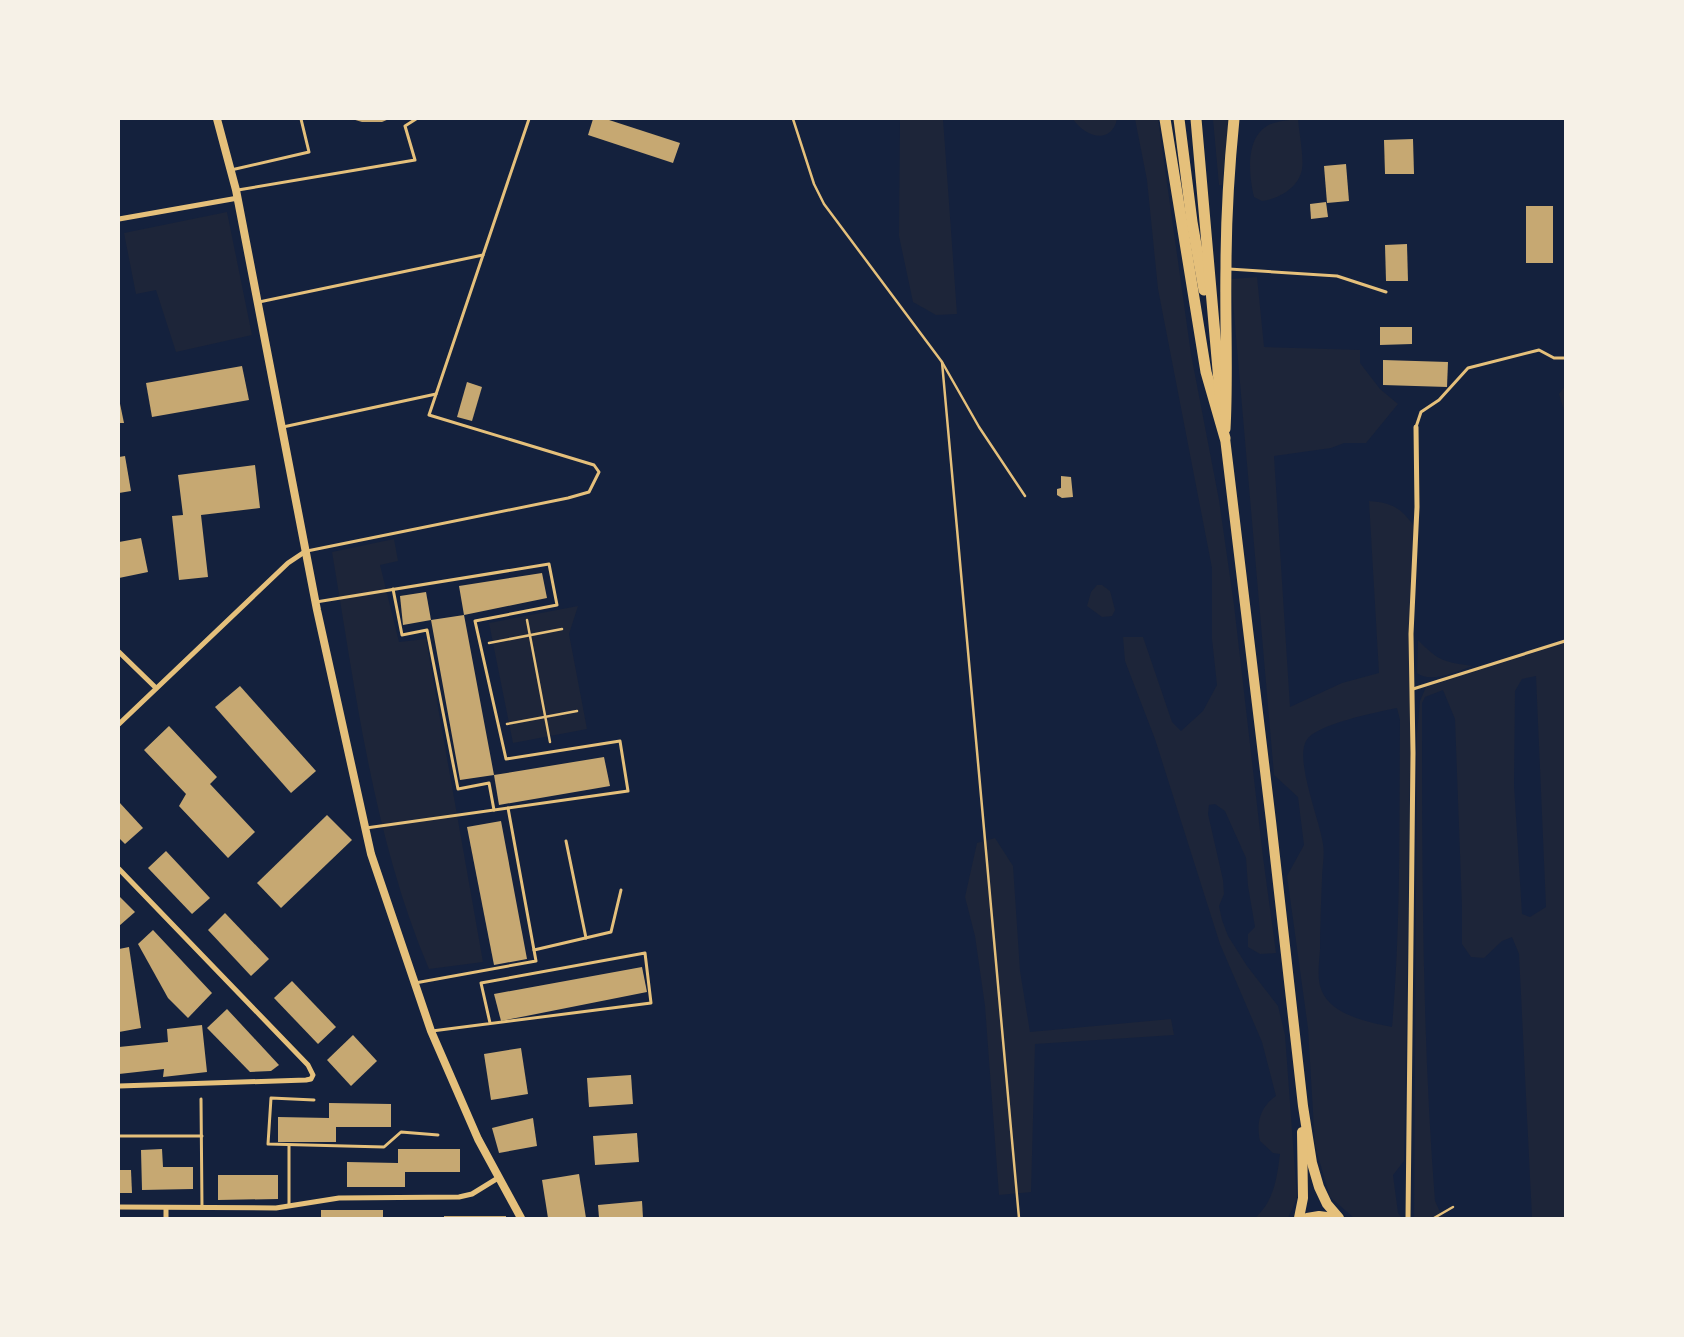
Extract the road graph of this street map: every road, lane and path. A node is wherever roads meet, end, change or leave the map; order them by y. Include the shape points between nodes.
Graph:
1 (217, 119) edge
2 (301, 119) edge
3 (416, 119) edge
4 (528, 119) edge
5 (793, 119) edge
6 (1165, 119) edge
7 (1179, 119) edge
8 (1196, 119) edge
9 (1234, 119) edge
10 (231, 170) junction
11 (237, 194) junction
12 (119, 219) edge
13 (482, 255) junction
14 (1226, 269) junction
15 (1386, 292) dead end
16 (260, 302) junction
17 (1565, 358) edge
18 (1216, 360) junction
19 (942, 362) junction
20 (436, 394) junction
21 (283, 427) junction
22 (1416, 427) joint
23 (1225, 438) junction
24 (1025, 496) dead end
25 (306, 551) junction
26 (393, 589) junction
27 (316, 602) junction
28 (526, 611) junction
29 (562, 629) dead end
30 (530, 635) junction
31 (1565, 641) edge
32 (480, 644) junction
33 (119, 652) edge
34 (156, 688) junction
35 (1413, 689) junction
36 (577, 710) dead end
37 (545, 716) junction
38 (119, 724) edge
39 (498, 725) junction
40 (552, 752) junction
41 (508, 808) junction
42 (494, 810) junction
43 (364, 829) junction
44 (566, 841) dead end
45 (119, 869) edge
46 (622, 890) dead end
47 (586, 938) junction
48 (534, 950) junction
49 (414, 983) junction
50 (490, 1023) junction
51 (431, 1031) junction
52 (119, 1086) edge
53 (201, 1099) dead end
54 (314, 1100) dead end
55 (1303, 1106) junction
56 (438, 1135) dead end
57 (119, 1136) edge
58 (202, 1136) junction
59 (289, 1146) junction
60 (498, 1178) junction
61 (119, 1207) edge
62 (289, 1207) junction
63 (166, 1208) junction
64 (1453, 1208) dead end
65 (202, 1209) junction
66 (166, 1218) edge
67 (522, 1218) edge
68 (1019, 1218) edge
69 (1299, 1218) edge
70 (1307, 1218) edge
71 (1334, 1218) edge
72 (1339, 1218) edge
73 (1408, 1218) edge
74 (1434, 1218) edge

1 - 10 street
2 - 10 lane via 309,152
3 - 11 lane via 404,126 415,160
4 - 13 lane
5 - 19 path via 814,184 824,204
6 - 23 highway via 1206,372
7 - 18 highway via 1192,222
8 - 18 highway
9 - 14 highway via 1227,198
10 - 11 street
11 - 12 street
11 - 16 street
13 - 16 lane
13 - 20 lane
14 - 15 lane via 1338,276
14 - 23 highway via 1228,376
16 - 21 street
17 - 22 lane via 1554,358 1538,350 1468,368 1439,400 1421,412
18 - 23 highway
19 - 24 path via 979,427
19 - 68 path
20 - 21 lane
20 - 25 lane via 429,415 594,465 599,472 596,482 589,492 568,498
21 - 25 street
22 - 35 street via 1417,507 1411,634
23 - 55 main road
25 - 27 street
25 - 34 street via 288,563
26 - 27 lane
26 - 28 lane via 550,564 557,605
26 - 42 lane via 402,635 427,630 458,789 489,783
27 - 43 street
28 - 30 path
28 - 32 lane via 475,621
29 - 30 path
30 - 32 path
30 - 37 path
31 - 35 lane
32 - 39 lane
33 - 34 street
34 - 38 street
35 - 73 street
36 - 37 path
37 - 39 path
37 - 40 path
39 - 40 lane via 506,759
40 - 41 lane via 620,741 628,791
41 - 42 lane
41 - 48 lane
42 - 43 lane
43 - 49 street
44 - 47 lane
45 - 52 street via 308,1065 313,1074 306,1080
46 - 47 lane via 611,932
47 - 48 lane
48 - 49 lane via 536,961
49 - 51 street
50 - 50 lane via 651,1003 645,953 481,983
50 - 51 lane
51 - 60 street
53 - 58 lane
54 - 59 lane via 270,1098 268,1144
55 - 69 main road via 1303,1198
55 - 72 main road via 1312,1163 1327,1204
56 - 59 lane via 401,1132 384,1147
57 - 58 lane
58 - 65 lane
59 - 62 lane
60 - 62 street via 459,1198 339,1198
60 - 67 street
61 - 63 street
62 - 65 street
63 - 65 street
63 - 66 street
64 - 74 path
70 - 71 main road

